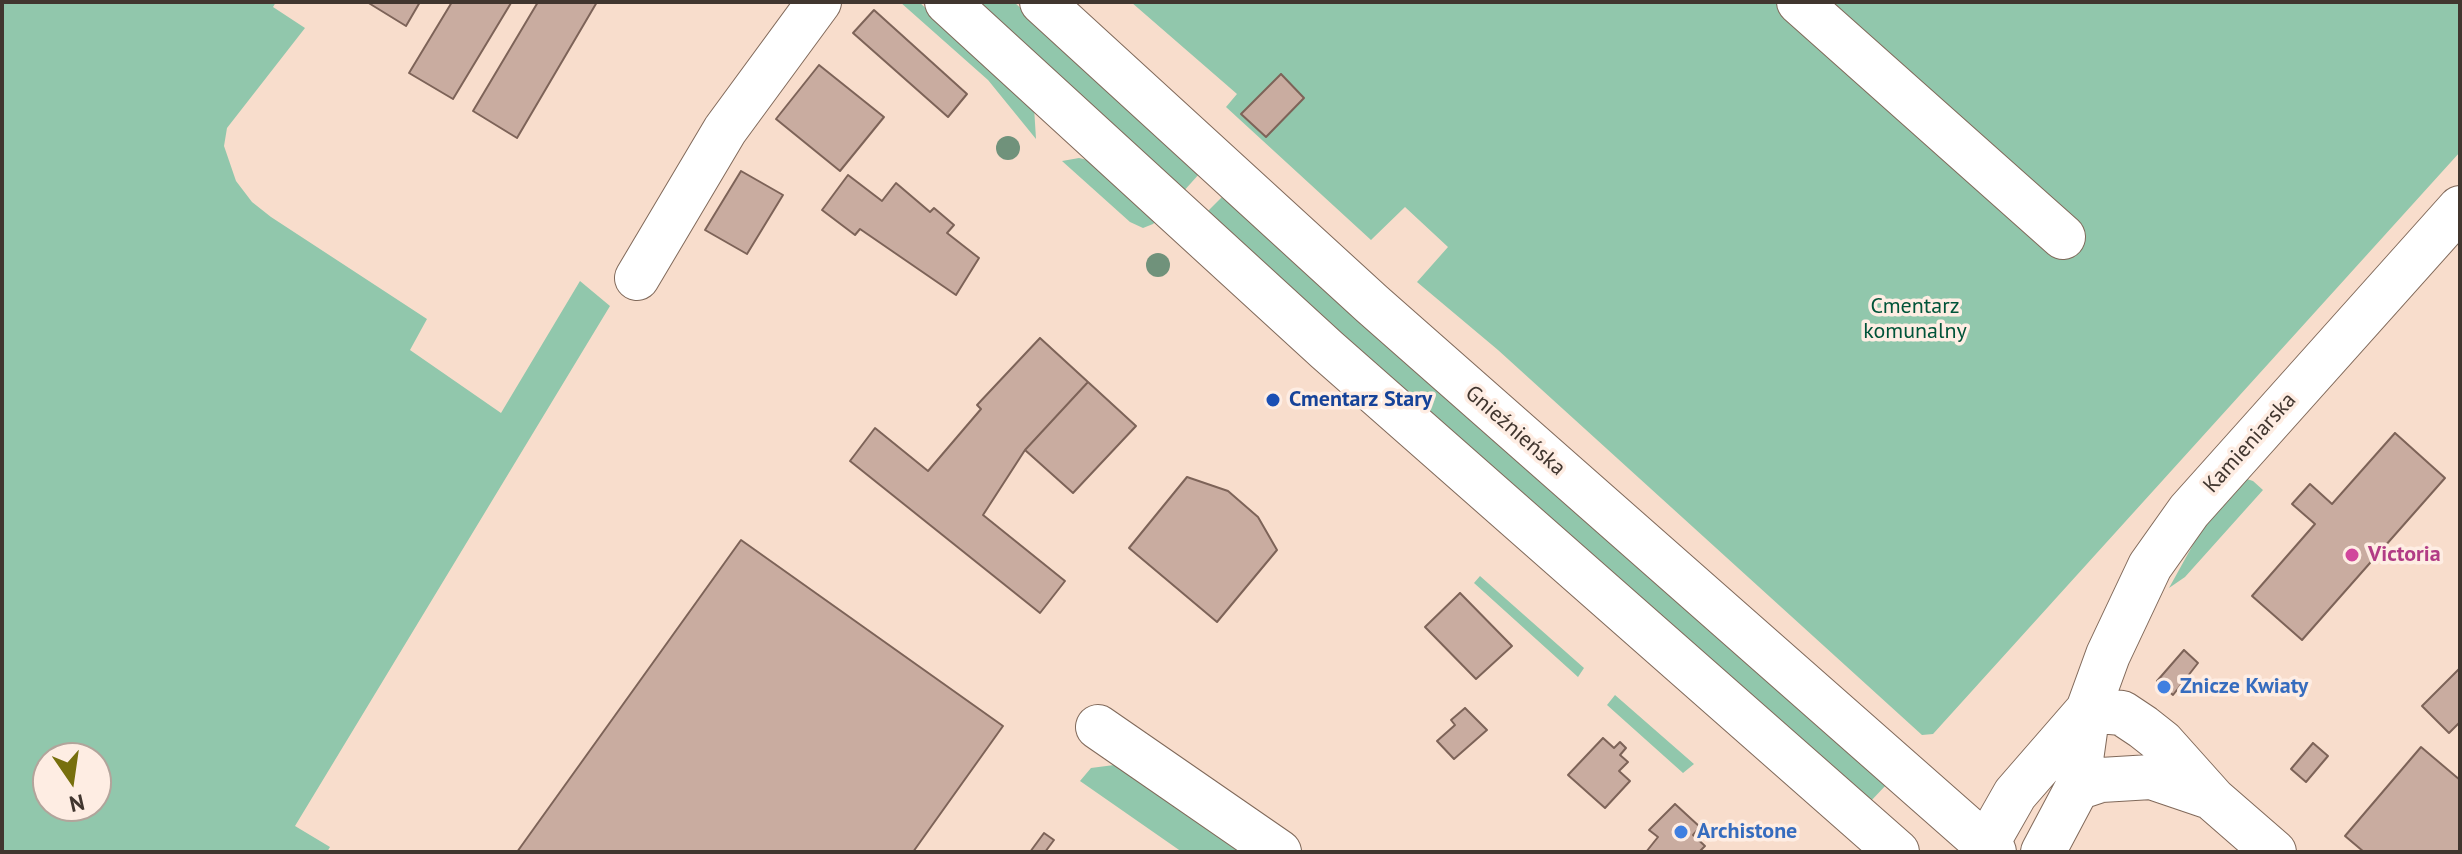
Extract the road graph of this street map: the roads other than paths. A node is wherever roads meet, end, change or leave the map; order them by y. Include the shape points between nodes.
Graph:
1 (819, 2) edge
2 (947, 2) edge
3 (1042, 2) edge
4 (1799, 2) edge
5 (2460, 208) edge
6 (2063, 237) dead end
7 (637, 278) dead end
8 (2088, 710) junction
9 (1098, 727) dead end
10 (2077, 788) junction
11 (2213, 799) junction
12 (1987, 850) edge
13 (1279, 852) edge
14 (1897, 852) edge
15 (2043, 852) edge
16 (2274, 852) edge

1 - 7 main road via 725,130
2 - 14 main road via 1360,379
3 - 12 main road, Gnieźnieńska via 1337,273
4 - 6 main road
5 - 8 main road, Kamieniarska via 2189,511 2150,566
8 - 10 main road, Kamieniarska
8 - 11 main road via 2122,713 2143,727
8 - 12 main road, Kamieniarska via 2015,794
9 - 13 main road
10 - 11 main road via 2101,780 2151,777
10 - 15 main road, Kamieniarska
11 - 16 main road

